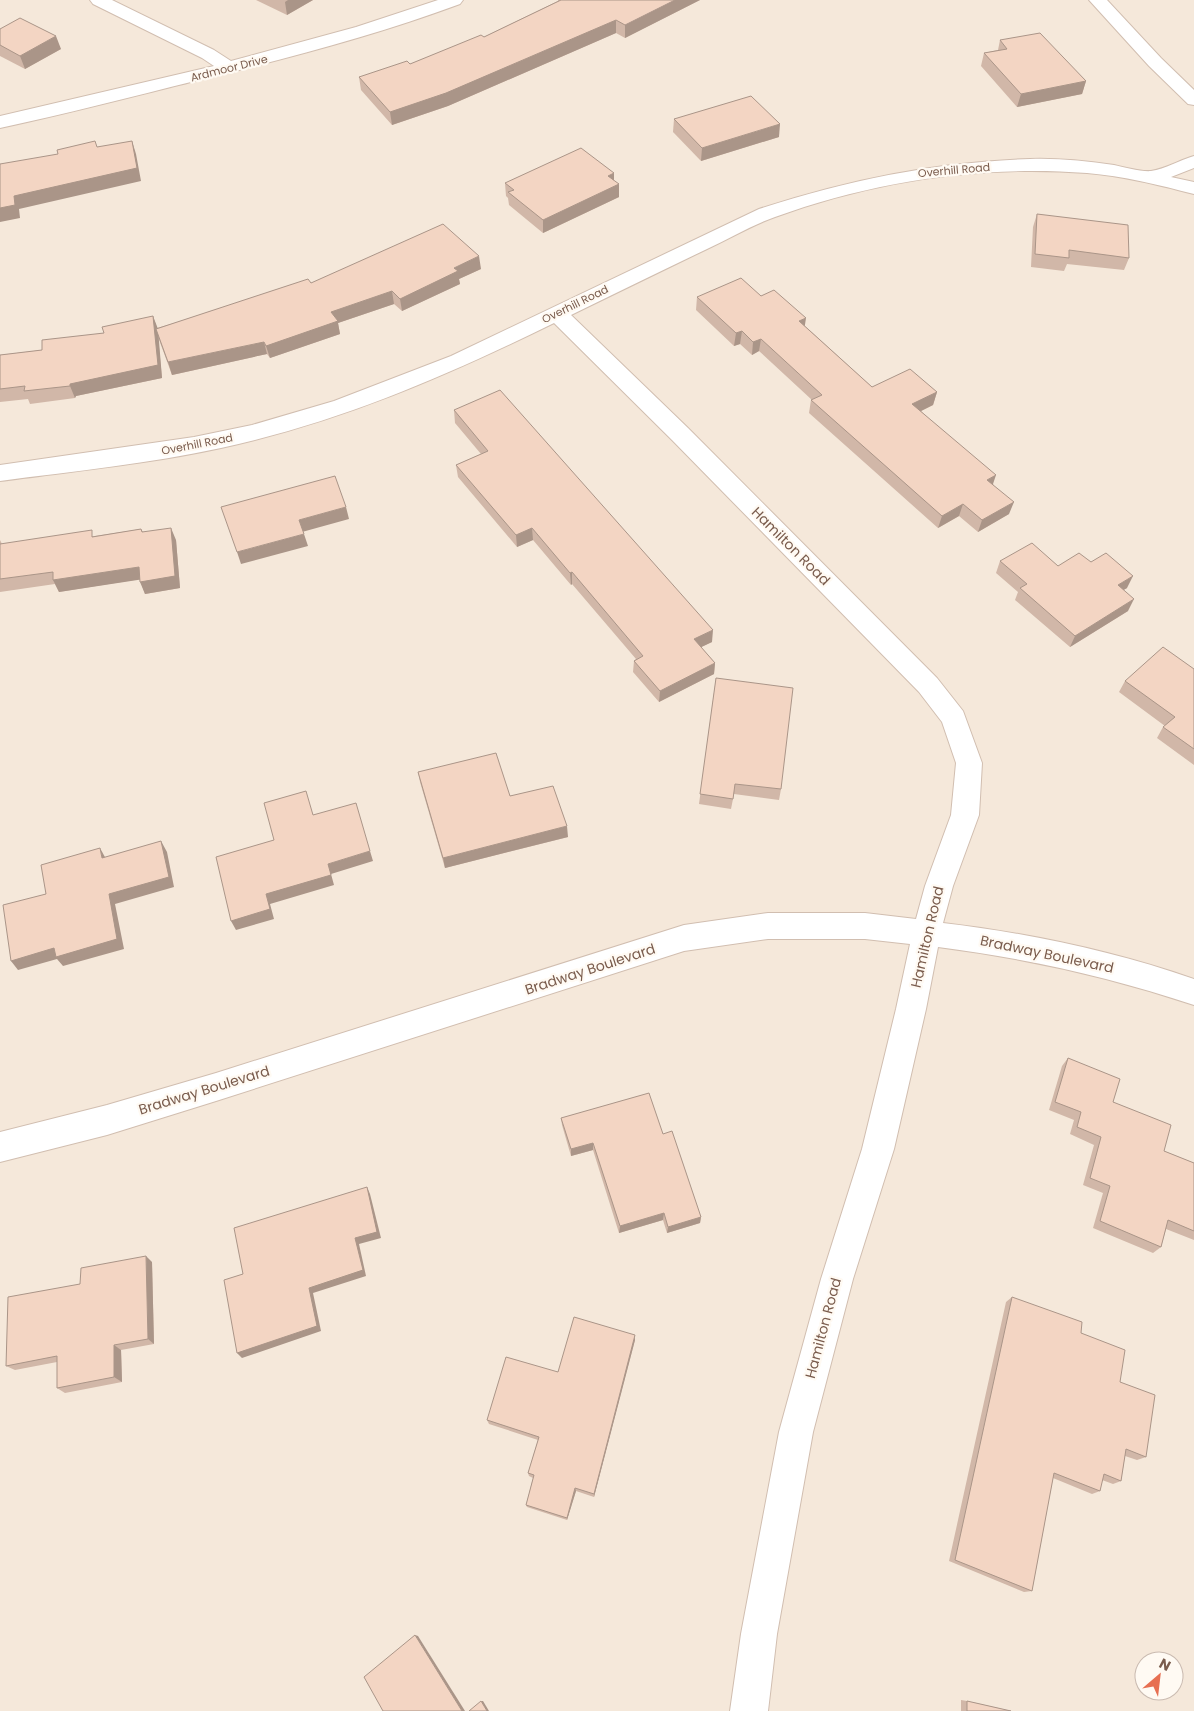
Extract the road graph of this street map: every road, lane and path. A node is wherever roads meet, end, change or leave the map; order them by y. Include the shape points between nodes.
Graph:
1 (99, 0) edge
2 (454, 0) edge
3 (1098, 0) edge
4 (229, 68) junction
5 (1194, 100) edge
6 (0, 122) edge
7 (1194, 162) edge
8 (1152, 177) junction
9 (1194, 188) edge
10 (556, 314) junction
11 (0, 473) edge
12 (926, 933) junction
13 (1194, 992) edge
14 (0, 1147) edge
15 (749, 1711) edge

1 - 4 street via 208,54
2 - 4 street, Ardmoor Drive via 413,16
3 - 5 street via 1154,62
4 - 6 street, Ardmoor Drive
7 - 8 street, Overhill Road
8 - 9 street, Overhill Road
8 - 10 street, Overhill Road via 1061,166 1015,165 967,167 857,184 766,212
10 - 11 street, Overhill Road via 414,380 300,420 222,440 144,454
10 - 12 street, Hamilton Road via 876,631 928,685 954,718 970,763 965,815
12 - 13 street, Bradway Boulevard via 1009,944 1159,980
12 - 14 street, Bradway Boulevard via 865,926 815,925 768,926 684,938 216,1087 107,1120
12 - 15 street, Hamilton Road via 878,1149 836,1279 796,1432 759,1634

